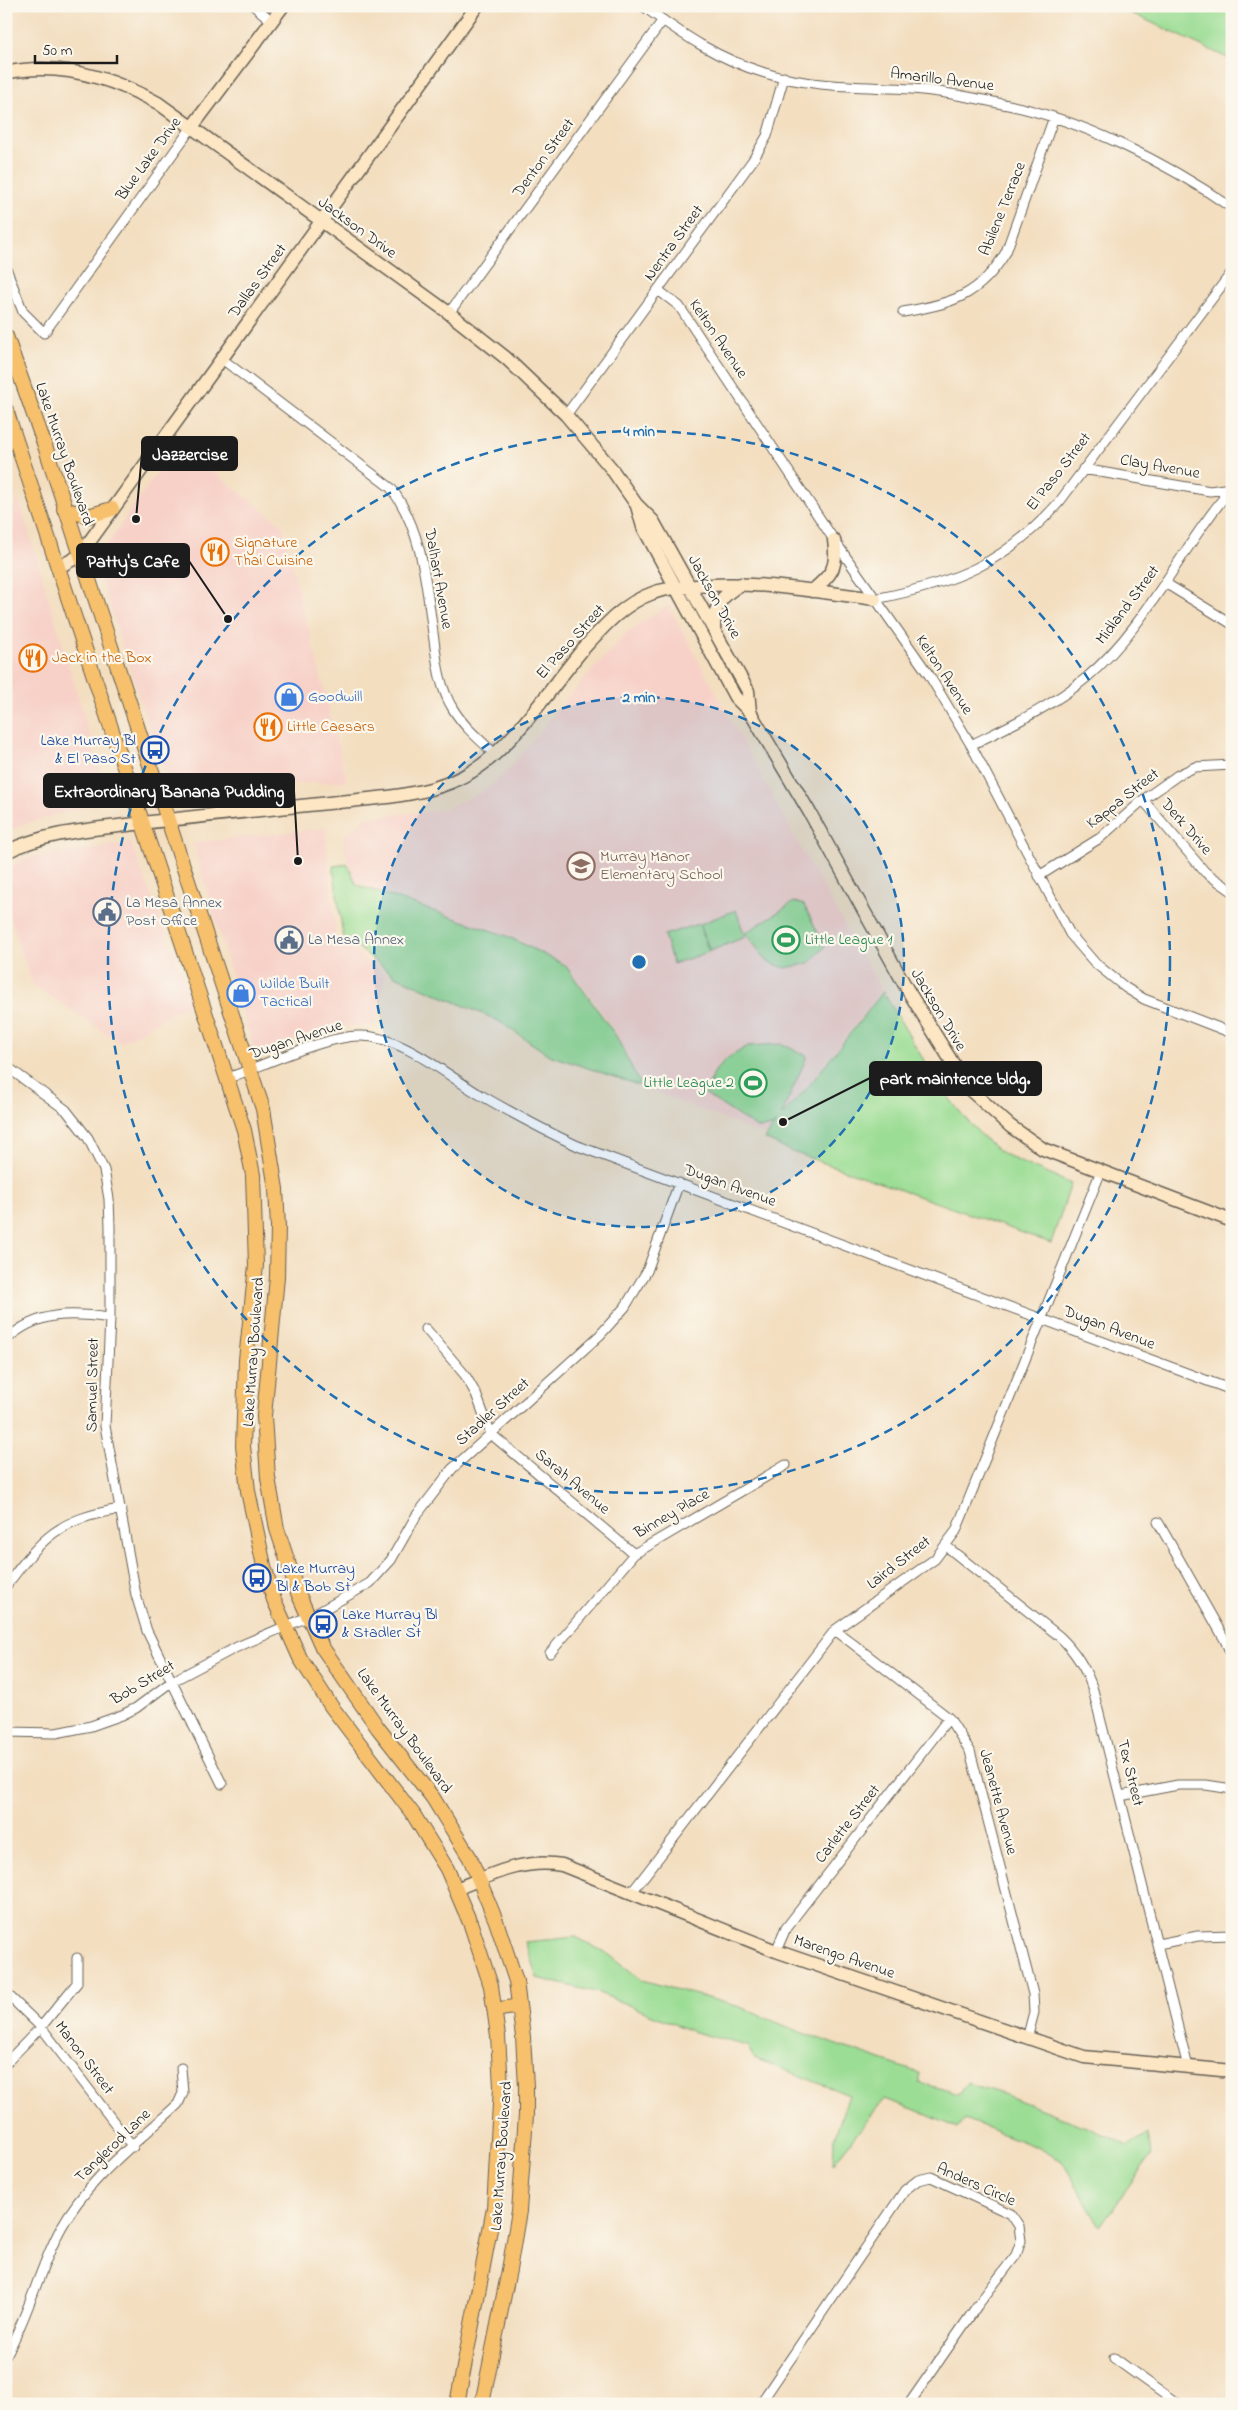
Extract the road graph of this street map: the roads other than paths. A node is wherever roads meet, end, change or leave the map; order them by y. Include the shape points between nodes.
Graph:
1 (254, 6) edge
2 (283, 6) edge
3 (477, 6) edge
4 (643, 6) edge
5 (663, 20) junction
6 (272, 21) junction
7 (6, 73) edge
8 (784, 78) junction
9 (1054, 117) junction
10 (192, 127) junction
11 (1232, 208) edge
12 (321, 222) junction
13 (6, 268) edge
14 (1232, 272) edge
15 (658, 290) junction
16 (903, 312) dead end
17 (449, 313) junction
18 (6, 336) edge
19 (222, 359) junction
20 (6, 410) edge
21 (566, 415) junction
22 (1083, 469) junction
23 (1231, 488) edge
24 (636, 504) junction
25 (64, 509) junction
26 (112, 509) junction
27 (834, 540) junction
28 (79, 556) junction
29 (59, 567) junction
30 (1165, 582) junction
31 (741, 584) junction
32 (690, 586) junction
33 (676, 588) junction
34 (812, 591) junction
35 (875, 599) junction
36 (1232, 624) edge
37 (714, 632) junction
38 (750, 712) junction
39 (971, 745) junction
40 (495, 754) junction
41 (1232, 765) edge
42 (1143, 800) junction
43 (168, 820) junction
44 (143, 823) junction
45 (6, 852) edge
46 (1039, 876) junction
47 (1232, 891) edge
48 (1232, 1033) edge
49 (6, 1066) edge
50 (250, 1070) junction
51 (228, 1078) junction
52 (1101, 1171) junction
53 (679, 1183) junction
54 (1232, 1221) edge
55 (110, 1318) junction
56 (1041, 1318) junction
57 (426, 1329) dead end
58 (6, 1340) edge
59 (1232, 1390) edge
60 (491, 1434) junction
61 (786, 1465) dead end
62 (121, 1509) junction
63 (1158, 1522) dead end
64 (946, 1546) junction
65 (634, 1554) junction
66 (6, 1586) edge
67 (309, 1616) junction
68 (286, 1625) junction
69 (835, 1630) junction
70 (550, 1653) dead end
71 (1232, 1656) edge
72 (171, 1682) junction
73 (949, 1718) junction
74 (6, 1732) edge
75 (222, 1784) dead end
76 (1232, 1789) edge
77 (1120, 1796) junction
78 (480, 1880) junction
79 (456, 1889) junction
80 (632, 1892) junction
81 (1232, 1935) edge
82 (1158, 1944) junction
83 (776, 1951) junction
84 (77, 1958) dead end
85 (6, 1993) edge
86 (519, 2006) junction
87 (494, 2010) junction
88 (41, 2027) junction
89 (1027, 2039) junction
90 (6, 2063) edge
91 (1188, 2067) junction
92 (181, 2068) dead end
93 (1232, 2071) edge
94 (133, 2147) junction
95 (6, 2355) edge
96 (1114, 2358) dead end
97 (457, 2404) edge
98 (482, 2404) edge
99 (760, 2404) edge
100 (908, 2404) edge
101 (1178, 2404) edge

1 - 6 street
2 - 6 street, Blue Lake Drive
3 - 12 street, Dallas Street
4 - 5 street, Amarillo Avenue
5 - 8 street, Amarillo Avenue via 721,57
5 - 17 street, Denton Street
6 - 10 street, Blue Lake Drive
7 - 10 street, Jackson Drive via 37,69 89,75 139,93
8 - 9 street, Amarillo Avenue via 823,84 914,89 1000,103
8 - 15 street, Nentra Street via 767,136 753,160
9 - 11 street, Amarillo Avenue via 1144,156
9 - 16 street, Abilene Terrace via 999,264 982,284 962,297 942,306
10 - 12 street, Jackson Drive
10 - 13 street, Blue Lake Drive via 44,333 23,312
12 - 17 street, Jackson Drive
12 - 19 street, Dallas Street
14 - 22 street, El Paso Street
15 - 21 street, Nentra Street
15 - 27 street, Kelton Avenue via 679,306
17 - 21 street, Jackson Drive via 506,358
18 - 25 main road, Lake Murray Boulevard
19 - 26 street, Dallas Street
19 - 40 street, Dalhart Avenue via 391,488 398,497 411,520 420,547 442,684 462,722
20 - 29 main road, Lake Murray Boulevard
21 - 24 street, Jackson Drive via 611,468
22 - 23 street, Clay Avenue via 1210,491
22 - 35 street, El Paso Street via 1046,517 997,558 947,582
23 - 30 street, Midland Street
24 - 32 street, Jackson Drive via 653,521
24 - 33 street, Jackson Drive via 643,527
25 - 26 main road via 88,516
25 - 28 main road, Lake Murray Boulevard
26 - 28 street, Dallas Street
27 - 34 street via 834,567
27 - 35 street, Kelton Avenue
28 - 29 street, Dallas Street
28 - 43 main road, Lake Murray Boulevard
29 - 44 main road, Lake Murray Boulevard
30 - 36 street
30 - 39 street, Midland Street via 1126,637 1087,677 1034,714
31 - 32 street, El Paso Street
31 - 34 street, El Paso Street
31 - 37 street via 717,605
32 - 33 street, El Paso Street
32 - 37 street, Jackson Drive
33 - 38 street, Jackson Drive via 735,697
33 - 40 street, El Paso Street via 645,596 614,617
34 - 35 street, El Paso Street
35 - 39 street, Kelton Avenue via 929,675
37 - 38 street, Jackson Drive via 748,691
38 - 52 street, Jackson Drive via 810,813 906,989 968,1088 1010,1126 1043,1148
39 - 46 street, Kelton Avenue
40 - 43 street, El Paso Street via 455,781 415,793
41 - 42 street, Kappa Street via 1195,767
42 - 46 street, Kappa Street via 1100,838
42 - 47 street, Derk Drive via 1205,872
43 - 44 street, El Paso Street
43 - 50 main road, Lake Murray Boulevard
44 - 45 street, El Paso Street via 51,835
44 - 51 main road, Lake Murray Boulevard
46 - 48 street, Kelton Avenue via 1070,934 1110,976 1144,999
49 - 55 street, Samuel Street via 66,1110 88,1138 104,1170 109,1198
50 - 51 street, Dugan Avenue
50 - 53 street, Dugan Avenue via 334,1040 358,1036 377,1038 409,1050 478,1093 564,1140
50 - 67 main road, Lake Murray Boulevard via 263,1109 276,1188 278,1227 277,1277 264,1416 268,1478 277,1529
51 - 68 main road, Lake Murray Boulevard via 252,1166 256,1220 256,1265 246,1360 243,1446 262,1558 274,1600
52 - 54 street, Jackson Drive
52 - 56 street, Laird Street
53 - 56 street, Dugan Avenue
53 - 60 street, Stadler Street via 647,1271 624,1308 600,1335
55 - 58 street via 70,1313 48,1316 28,1324
55 - 62 street, Samuel Street via 105,1426
56 - 59 street, Dugan Avenue
56 - 64 street, Laird Street via 956,1531
57 - 60 street via 465,1375
60 - 65 street, Sarah Avenue
60 - 67 street, Stadler Street via 452,1469 416,1516 391,1560 370,1583
61 - 65 street, Binney Place
62 - 66 street via 92,1513 51,1533 31,1552
62 - 72 street, Samuel Street via 136,1594 148,1631
63 - 71 street
64 - 69 street, Laird Street via 935,1559
64 - 77 street, Tex Street via 1059,1636 1079,1659 1093,1690
65 - 70 street, Binney Place
67 - 68 street, Stadler Street
67 - 78 main road, Lake Murray Boulevard via 322,1647 432,1798
68 - 72 street, Bob Street via 238,1646
68 - 79 main road, Lake Murray Boulevard via 310,1674 413,1814 447,1868
69 - 73 street, Jeanette Avenue
69 - 80 street, Laird Street
72 - 74 street, Bob Street via 136,1708 91,1726 56,1733
72 - 75 street, Samuel Street
73 - 83 street, Carlette Street via 786,1928
73 - 89 street, Jeanette Avenue via 970,1751 1033,1994 1034,2012
76 - 77 street via 1178,1785
77 - 82 street, Tex Street
78 - 79 street, Marengo Avenue
78 - 80 street, Marengo Avenue via 521,1864 552,1863 571,1867
78 - 86 main road, Lake Murray Boulevard via 516,1981
79 - 87 main road, Lake Murray Boulevard via 491,1986
80 - 83 street, Marengo Avenue
81 - 82 street via 1198,1936
82 - 91 street, Tex Street
83 - 89 street, Marengo Avenue
84 - 88 street via 76,1983
85 - 88 street, Manon Street
86 - 87 main road
86 - 98 main road, Lake Murray Boulevard via 526,2115 519,2211
87 - 97 main road, Lake Murray Boulevard via 501,2087 494,2208
88 - 90 street
88 - 94 street, Manon Street
89 - 91 street, Marengo Avenue via 1084,2057
91 - 93 street, Marengo Avenue
92 - 94 street, Tanglerod Lane via 183,2093 178,2104
94 - 95 street, Tanglerod Lane via 94,2182 60,2228
96 - 101 street
99 - 100 street, Anders Circle via 905,2190 918,2180 931,2177 1011,2214 1019,2226 1021,2241 1016,2255

